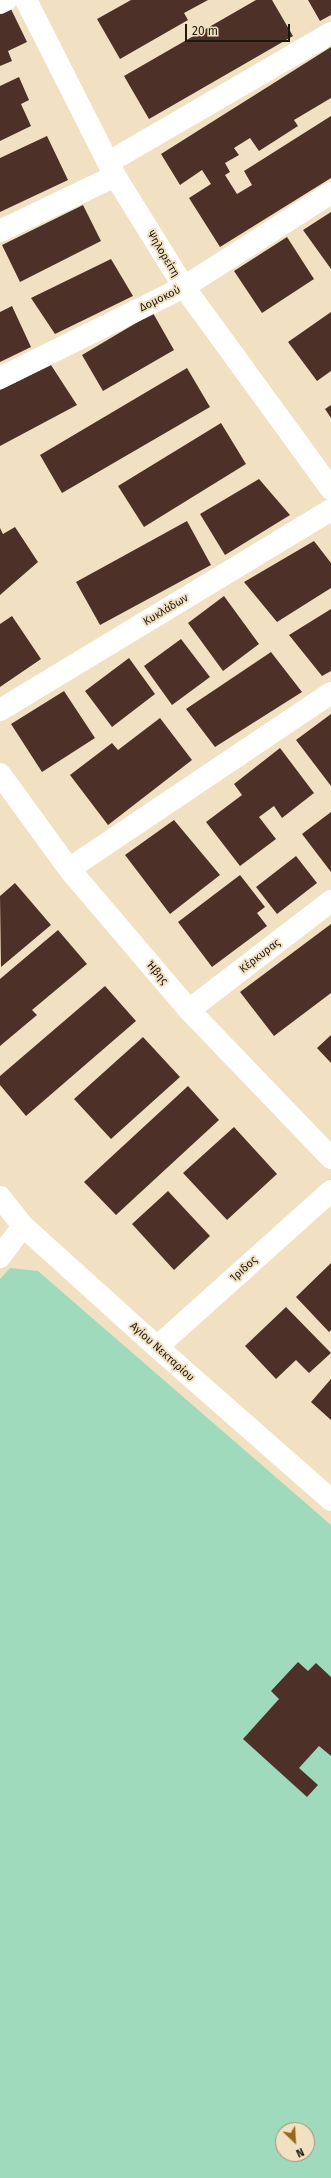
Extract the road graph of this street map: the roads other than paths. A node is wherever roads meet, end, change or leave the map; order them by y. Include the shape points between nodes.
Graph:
1 (6, 0) edge
2 (26, 0) edge
3 (0, 3) edge
4 (331, 34) edge
5 (112, 169) junction
6 (331, 193) edge
7 (0, 231) edge
8 (184, 287) junction
9 (0, 378) edge
10 (331, 489) edge
11 (331, 510) edge
12 (331, 693) edge
13 (0, 710) edge
14 (0, 774) edge
15 (69, 869) junction
16 (331, 901) edge
17 (189, 1010) junction
18 (331, 1158) edge
19 (331, 1192) edge
20 (0, 1197) edge
21 (23, 1226) junction
22 (0, 1257) edge
23 (157, 1347) junction
24 (331, 1500) edge

1 - 3 street
2 - 5 street, Ψηλορείτη
4 - 5 street
5 - 7 street
5 - 8 street, Ψηλορείτη
6 - 8 street, Δομοκού
8 - 9 street, Δομοκού
8 - 10 street, Ψηλορείτη
11 - 13 street, Κυκλάδων
12 - 15 street
14 - 15 street, Ήβης
15 - 17 street, Ήβης
16 - 17 street, Κέρκυρας
17 - 18 street, Ήβης
19 - 23 street, Ίριδος
20 - 21 street, Αγίου Νεκταρίου
21 - 22 street
21 - 23 street, Αγίου Νεκταρίου
23 - 24 street, Αγίου Νεκταρίου

